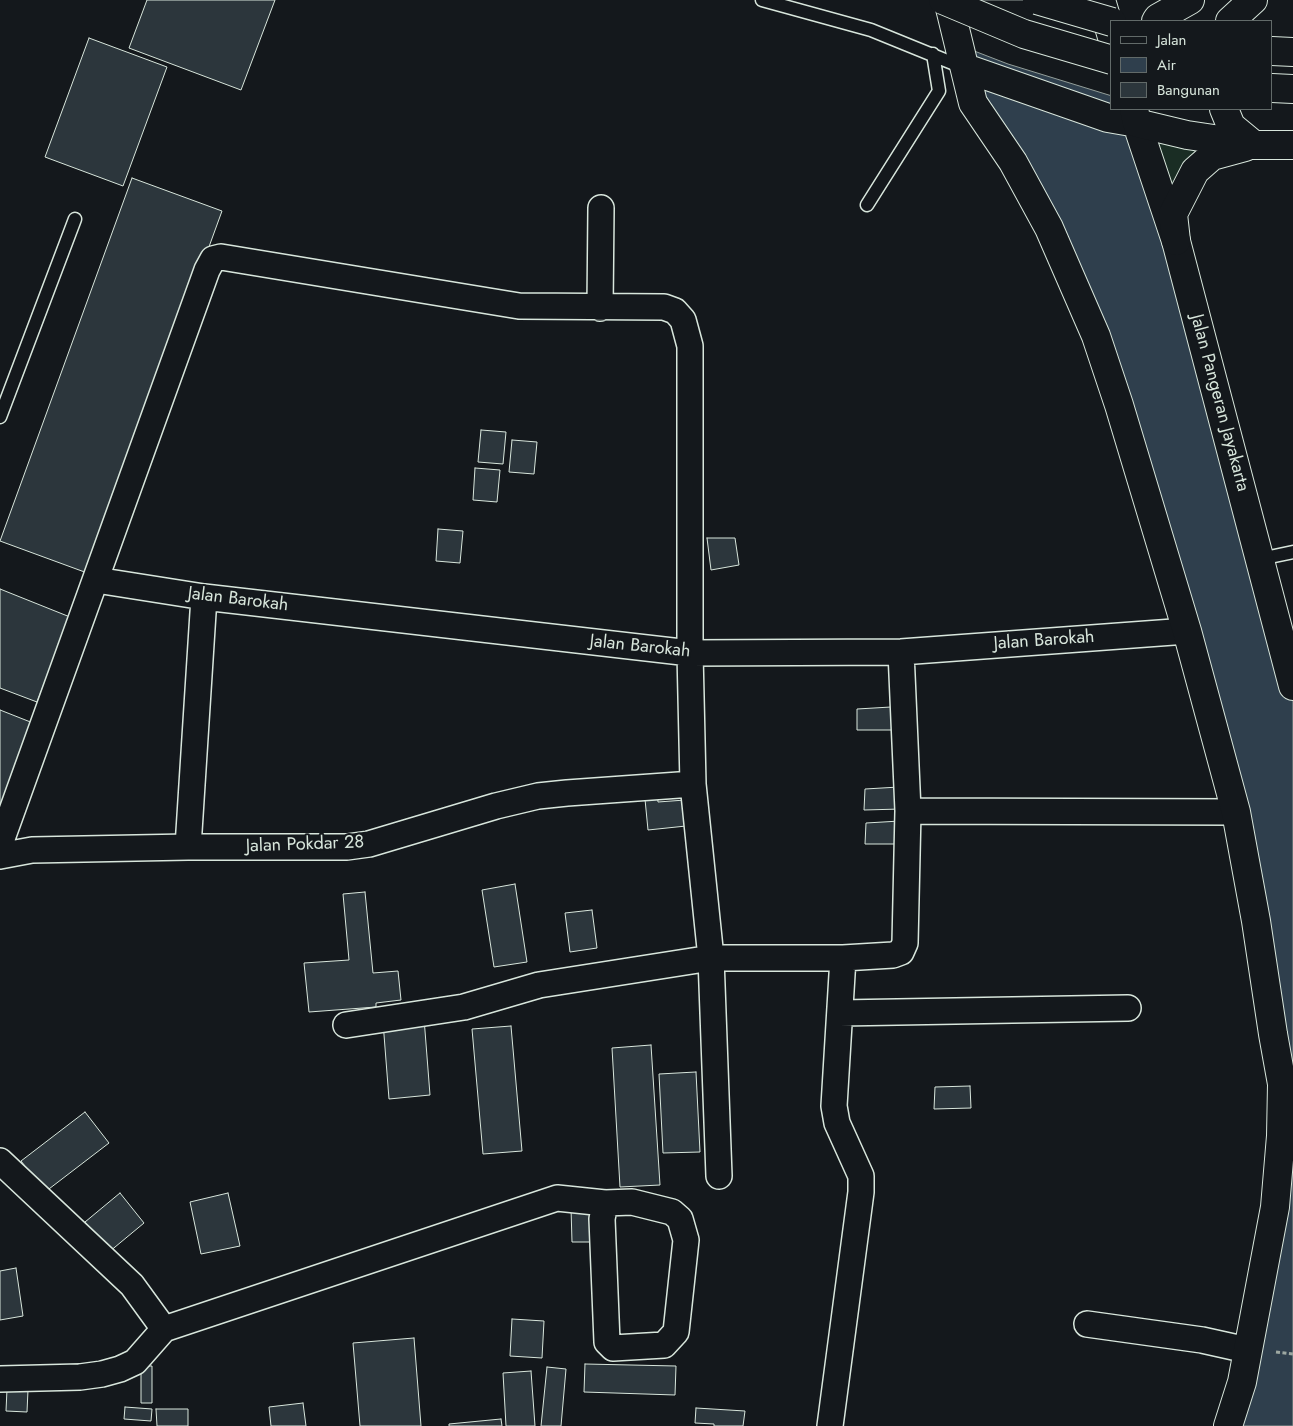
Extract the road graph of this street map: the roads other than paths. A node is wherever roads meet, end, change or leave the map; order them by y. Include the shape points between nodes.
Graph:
1 (762, 0) edge
2 (943, 0) edge
3 (948, 0) edge
4 (1037, 0) edge
5 (1101, 0) edge
6 (1190, 0) edge
7 (1253, 0) edge
8 (1157, 20) edge
9 (1231, 20) edge
10 (1110, 21) edge
11 (1110, 30) edge
12 (1273, 51) edge
13 (1293, 52) edge
14 (933, 54) junction
15 (1110, 59) edge
16 (965, 68) junction
17 (1273, 88) edge
18 (1293, 89) edge
19 (1110, 110) edge
20 (1111, 110) edge
21 (1224, 110) edge
22 (1128, 115) edge
23 (1254, 145) junction
24 (1293, 145) edge
25 (867, 204) dead end
26 (601, 208) dead end
27 (75, 219) dead end
28 (1176, 240) junction
29 (600, 308) junction
30 (0, 417) edge
31 (1293, 552) edge
32 (1260, 559) junction
33 (96, 580) junction
34 (204, 597) junction
35 (1187, 631) junction
36 (901, 652) junction
37 (690, 654) junction
38 (1291, 667) edge
39 (693, 784) junction
40 (908, 811) junction
41 (1236, 812) junction
42 (0, 844) edge
43 (188, 847) junction
44 (0, 856) edge
45 (711, 958) junction
46 (843, 958) junction
47 (1128, 1008) dead end
48 (840, 1013) junction
49 (346, 1025) dead end
50 (1285, 1057) edge
51 (0, 1161) edge
52 (719, 1176) dead end
53 (605, 1203) junction
54 (1087, 1324) dead end
55 (164, 1329) junction
56 (1247, 1350) junction
57 (0, 1379) edge
58 (830, 1426) edge
59 (1228, 1426) edge

1 - 14 lane via 871,30
2 - 15 street, bridge via 1024,34
3 - 16 street
4 - 10 street, bridge
5 - 11 street
6 - 8 street
7 - 9 street
12 - 13 street
14 - 16 lane
14 - 25 lane via 938,91
16 - 19 street
16 - 35 street via 973,103 1013,162 1048,228 1096,336
17 - 18 street
20 - 22 street
21 - 23 street via 1231,126
22 - 23 street via 1187,135
22 - 28 street, Jalan Pangeran Jayakarta
23 - 24 street
23 - 28 street via 1212,156 1195,171 1173,214
26 - 29 street
27 - 30 lane
28 - 32 street, Jalan Pangeran Jayakarta
29 - 33 street via 519,306 221,257 213,259
29 - 37 street via 664,307 675,311 683,320 690,346
31 - 32 lane
32 - 38 street, Jalan Pangeran Jayakarta
33 - 34 street, Jalan Barokah
33 - 42 street
34 - 37 street, Jalan Barokah
34 - 43 street
35 - 36 street, Jalan Barokah
35 - 41 street
36 - 37 street, Jalan Barokah
36 - 40 street
37 - 39 street
39 - 43 street, Jalan Pokdar 28 via 538,796 369,844 347,847
39 - 45 street
40 - 41 street
40 - 46 street via 905,943 901,952 893,955
41 - 50 street
43 - 44 street, Jalan Pokdar 28 via 32,850
45 - 46 street
45 - 49 street via 539,985 464,1007
45 - 52 street
46 - 48 street
47 - 48 street
48 - 58 street via 834,1106 839,1130 861,1176 861,1192
50 - 56 street via 1275,1207
51 - 55 street via 132,1285
53 - 53 street via 602,1219 606,1342 613,1348 664,1345 676,1332 686,1240 680,1219 672,1212 632,1202
53 - 55 street via 557,1198
54 - 56 street via 1202,1340
55 - 57 street via 135,1362 120,1369 80,1377
56 - 59 street via 1242,1382

